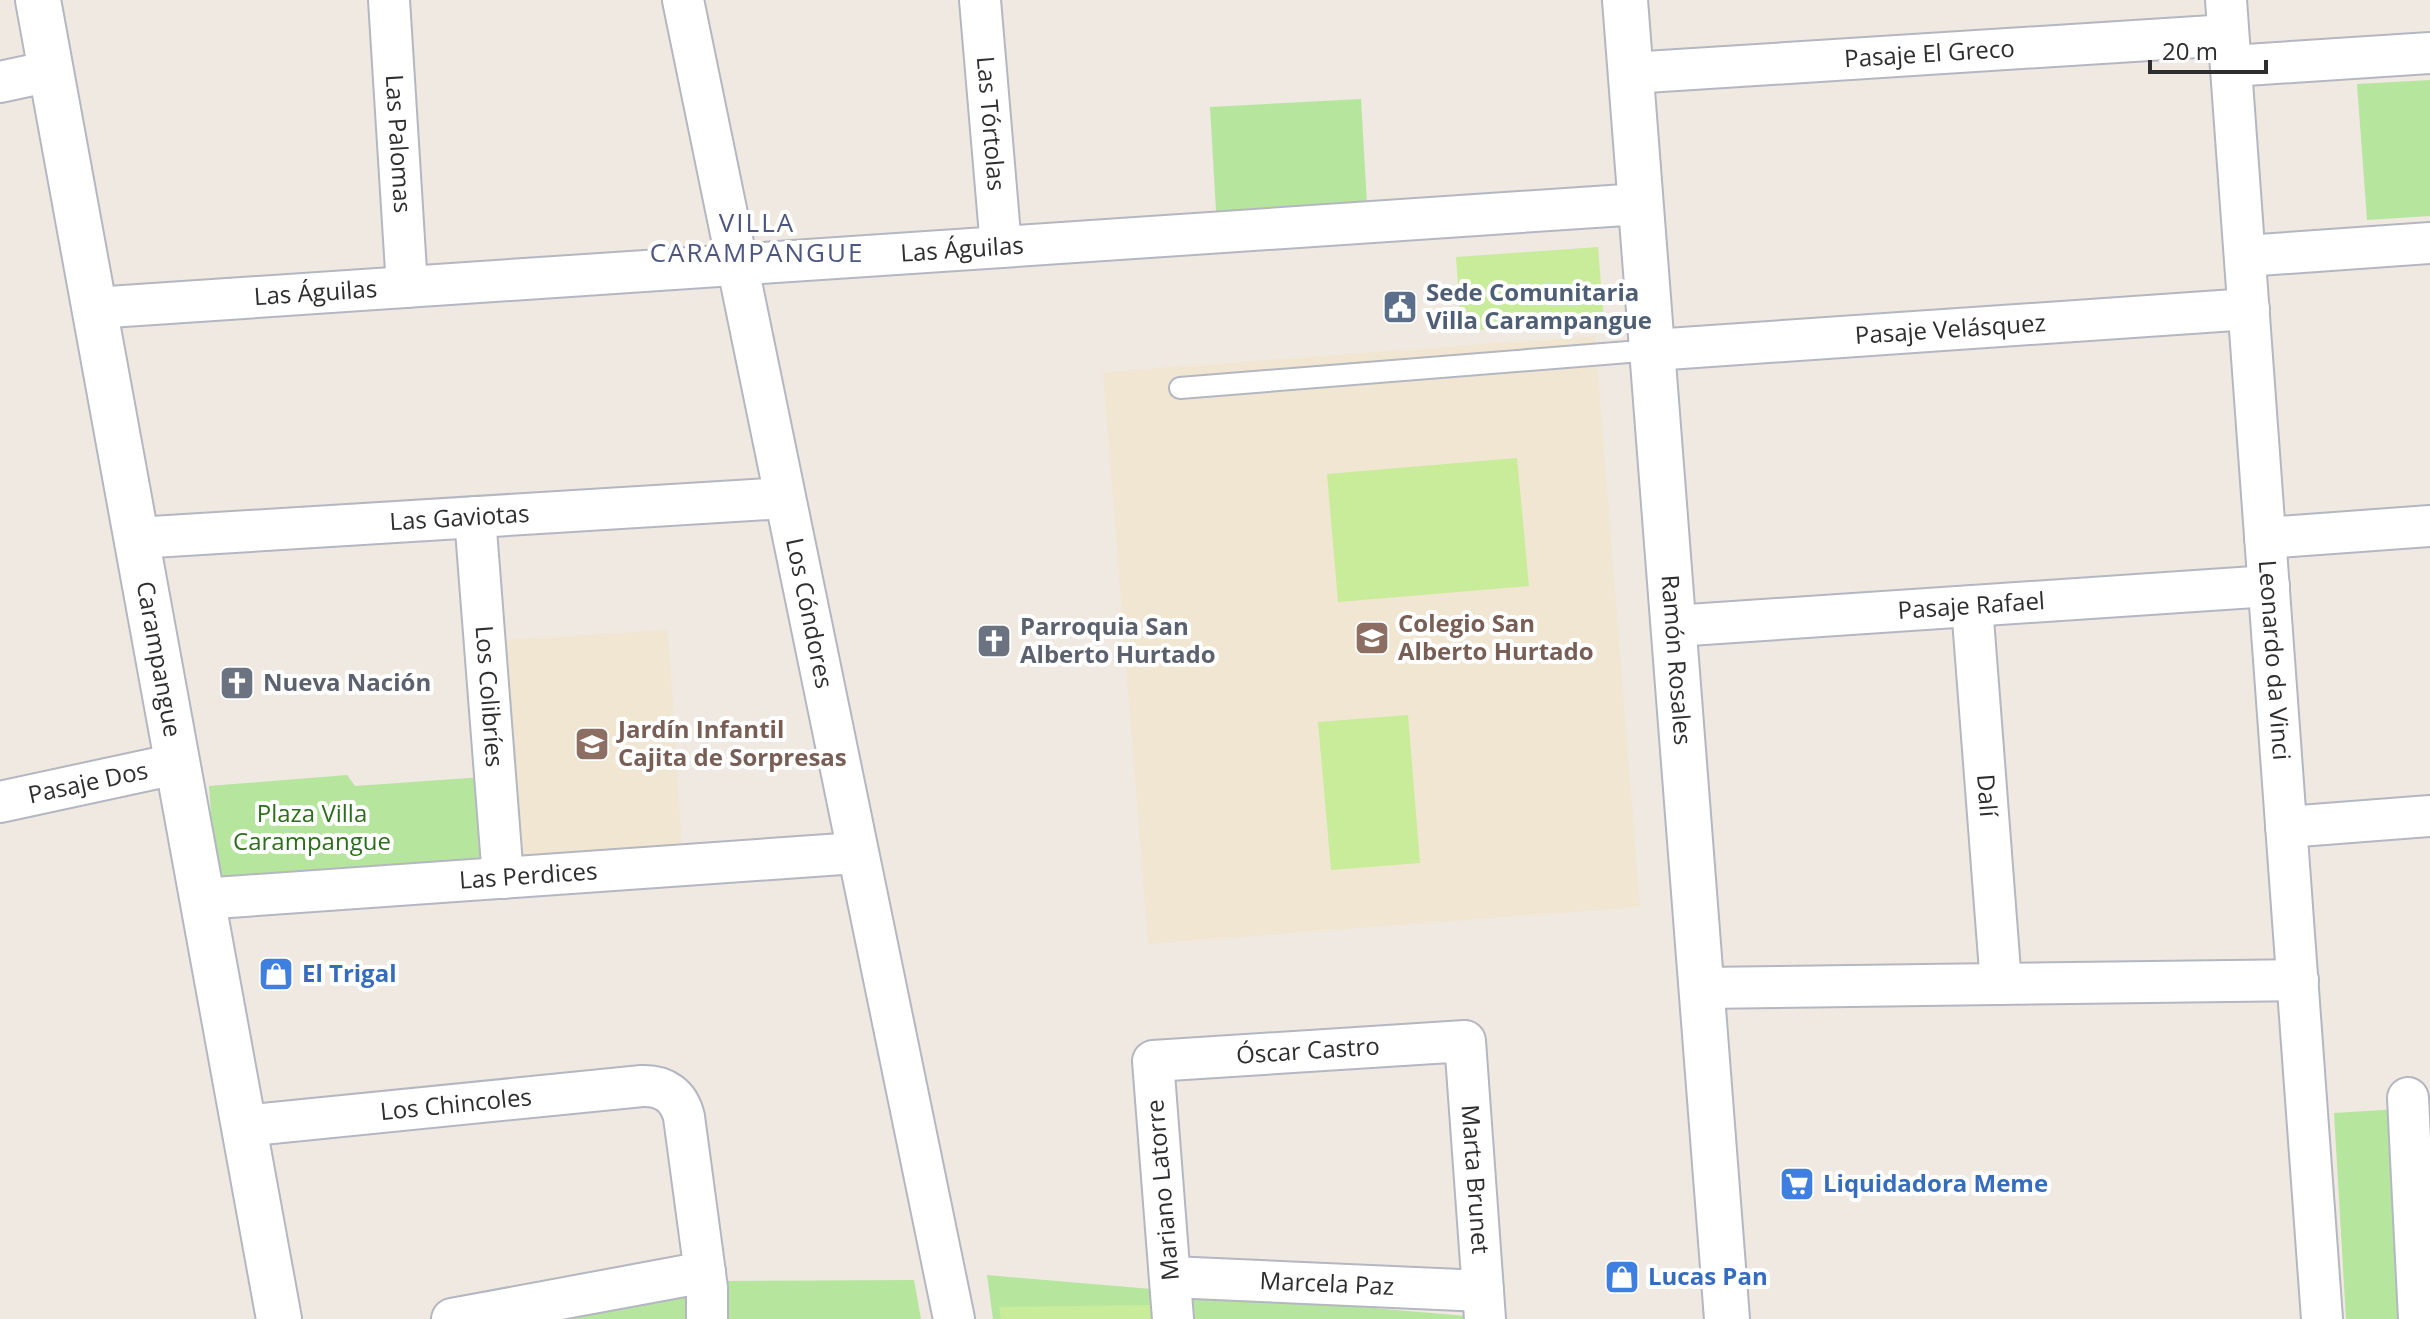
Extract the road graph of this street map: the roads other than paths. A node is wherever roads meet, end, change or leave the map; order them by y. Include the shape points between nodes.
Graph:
1 (38, 0) edge
2 (389, 0) edge
3 (683, 0) edge
4 (980, 0) edge
5 (1625, 0) edge
6 (2228, 34) edge
7 (2430, 53) edge
8 (51, 71) junction
9 (1630, 73) junction
10 (0, 82) edge
11 (1640, 204) junction
12 (2430, 243) edge
13 (1001, 247) junction
14 (2245, 256) junction
15 (735, 265) junction
16 (407, 287) junction
17 (94, 308) junction
18 (2249, 309) junction
19 (1653, 350) junction
20 (1180, 388) dead end
21 (784, 498) junction
22 (475, 517) junction
23 (2430, 526) edge
24 (136, 538) junction
25 (2265, 538) junction
26 (2269, 586) junction
27 (1972, 606) junction
28 (1674, 626) junction
29 (176, 764) junction
30 (0, 802) edge
31 (2430, 816) edge
32 (2286, 827) junction
33 (856, 853) junction
34 (503, 878) junction
35 (201, 899) junction
36 (2298, 980) junction
37 (2001, 984) junction
38 (1701, 988) junction
39 (1465, 1041) joint
40 (1153, 1061) joint
41 (2408, 1098) dead end
42 (243, 1126) junction
43 (705, 1272) junction
44 (1171, 1277) junction
45 (1484, 1305) edge
46 (279, 1319) edge
47 (452, 1319) edge
48 (707, 1319) edge
49 (954, 1319) edge
50 (1173, 1319) edge
51 (1727, 1319) edge
52 (2322, 1319) edge
53 (2419, 1319) edge

1 - 8 street, Carampangue
2 - 16 street, Las Palomas
3 - 15 street, Los Cóndores
4 - 13 street, Las Tórtolas
5 - 9 street, Ramón Rosales
6 - 7 street, Pasaje El Greco
6 - 9 street, Pasaje El Greco
6 - 14 street, Leonardo da Vinci
8 - 10 street
8 - 17 street, Carampangue
9 - 11 street, Ramón Rosales
11 - 13 street, Las Águilas
11 - 19 street, Ramón Rosales
12 - 14 street
13 - 15 street, Las Águilas
14 - 18 street, Leonardo da Vinci
15 - 16 street, Las Águilas
15 - 21 street, Los Cóndores
16 - 17 street, Las Águilas
17 - 24 street, Carampangue
18 - 19 street, Pasaje Velásquez
18 - 25 street, Leonardo da Vinci
19 - 20 lane
19 - 28 street, Ramón Rosales
21 - 22 street, Las Gaviotas
21 - 33 street, Los Cóndores
22 - 24 street, Las Gaviotas
22 - 34 street, Los Colibríes
23 - 25 street
24 - 29 street, Carampangue
25 - 26 street, Leonardo da Vinci
26 - 27 street, Pasaje Rafael
26 - 32 street, Leonardo da Vinci
27 - 28 street, Pasaje Rafael
27 - 37 street, Dalí
28 - 38 street, Ramón Rosales
29 - 30 street, Pasaje Dos
29 - 35 street, Carampangue
31 - 32 street
32 - 36 street, Leonardo da Vinci
33 - 34 street, Las Perdices
33 - 49 street, Los Cóndores
34 - 35 street, Las Perdices
35 - 42 street, Carampangue
36 - 37 street
36 - 52 street, Leonardo da Vinci
37 - 38 street
38 - 51 street, Ramón Rosales
39 - 40 street, Óscar Castro
39 - 45 street, Marta Brunet
40 - 44 street, Mariano Latorre
41 - 53 street
42 - 43 street, Los Chincoles via 642,1086 669,1093 684,1117
42 - 46 street, Carampangue
43 - 47 street
43 - 48 street
44 - 45 street, Marcela Paz
44 - 50 street, Mariano Latorre

